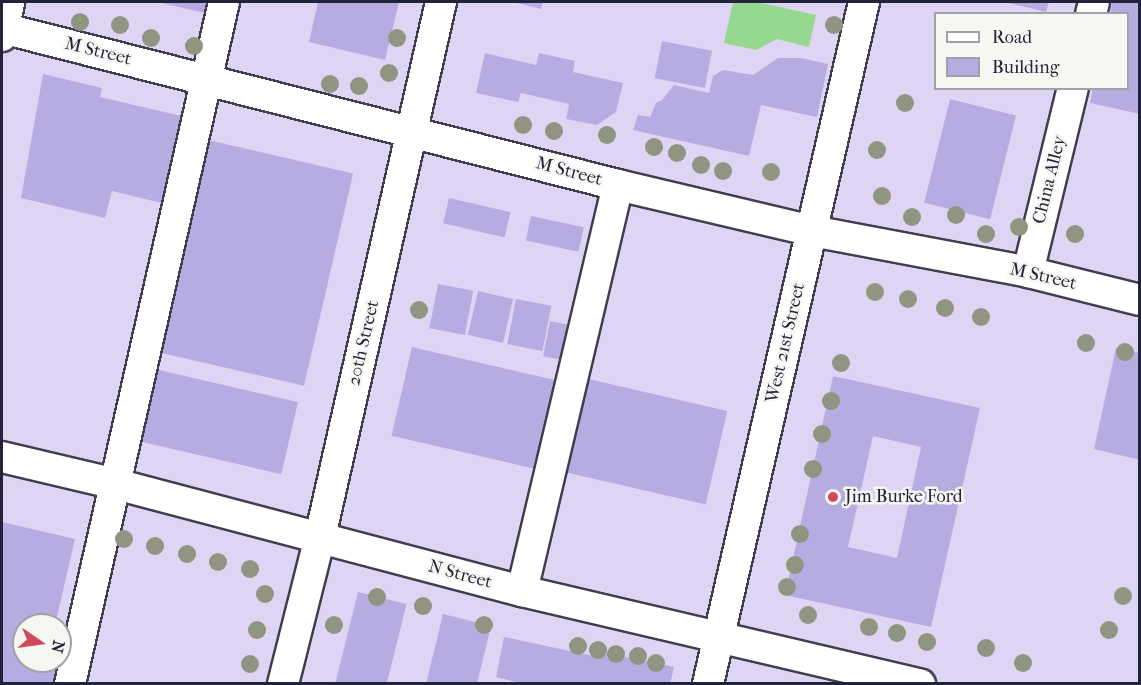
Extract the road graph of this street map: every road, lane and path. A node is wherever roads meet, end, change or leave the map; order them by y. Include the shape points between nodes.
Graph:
1 (224, 2) edge
2 (441, 2) edge
3 (864, 2) edge
4 (4, 24) edge
5 (207, 78) junction
6 (1073, 90) edge
7 (411, 131) junction
8 (618, 185) junction
9 (812, 231) junction
10 (1028, 272) junction
11 (1140, 300) edge
12 (2, 457) edge
13 (116, 484) junction
14 (320, 537) junction
15 (522, 591) junction
16 (719, 638) junction
17 (70, 684) edge
18 (283, 684) edge
19 (708, 684) edge
20 (920, 684) edge

1 - 5 street
2 - 7 street, 20th Street
3 - 9 street, West 21st Street
4 - 5 street, M Street
5 - 7 street, M Street
5 - 13 street
6 - 10 street, China Alley
7 - 8 street, M Street
7 - 14 street, 20th Street
8 - 9 street, M Street
8 - 15 street
9 - 10 street, M Street
9 - 16 street, West 21st Street
10 - 11 street, M Street
12 - 13 street, N Street
13 - 14 street, N Street
13 - 17 street
14 - 15 street, N Street
14 - 18 street, 20th Street
15 - 16 street, N Street
16 - 19 street, West 21st Street
16 - 20 street, N Street

